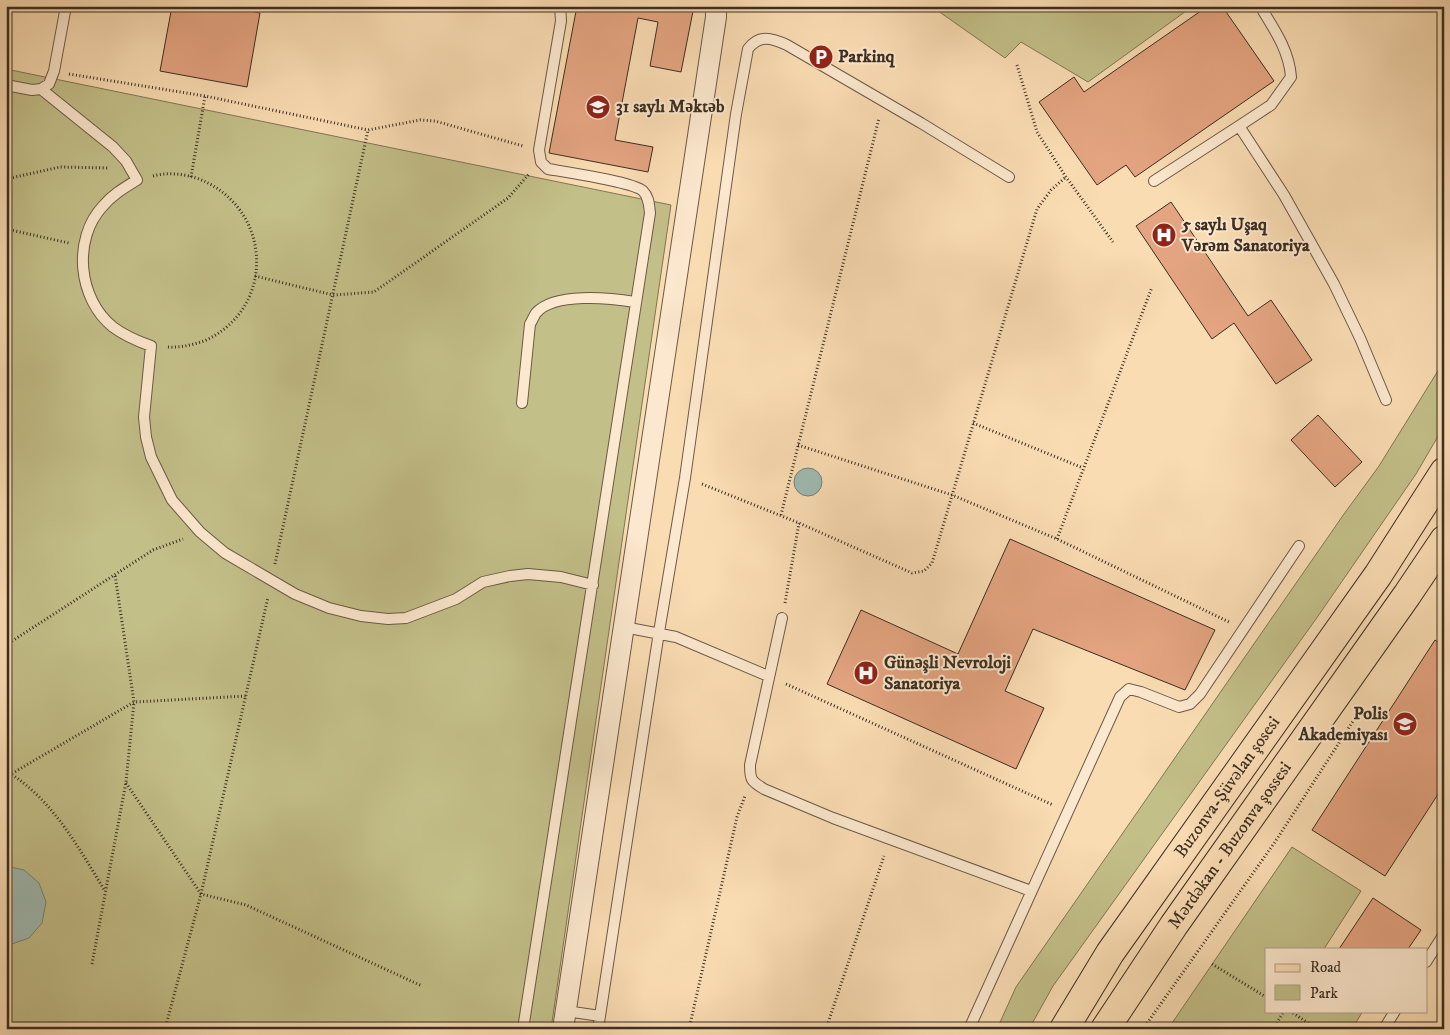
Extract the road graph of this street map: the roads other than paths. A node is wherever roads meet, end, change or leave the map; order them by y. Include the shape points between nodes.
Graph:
1 (66, 6) edge
2 (560, 6) edge
3 (716, 6) edge
4 (1260, 6) edge
5 (6, 85) edge
6 (41, 89) junction
7 (1239, 126) junction
8 (1009, 177) dead end
9 (1154, 181) dead end
10 (635, 302) junction
11 (1386, 400) dead end
12 (522, 404) dead end
13 (1444, 472) edge
14 (1444, 540) edge
15 (1299, 546) dead end
16 (593, 585) junction
17 (782, 618) road end
18 (624, 627) junction
19 (659, 632) junction
20 (768, 676) junction
21 (1031, 890) junction
22 (1444, 934) edge
23 (1428, 959) edge
24 (1394, 1012) edge
25 (600, 1016) junction
26 (564, 1020) edge
27 (523, 1029) edge
28 (598, 1029) edge
29 (969, 1029) edge
30 (1064, 1029) edge
31 (1105, 1029) edge
32 (1384, 1029) edge

1 - 6 lane via 54,72 49,84
2 - 10 lane via 561,21 539,150 541,162 548,169 629,185 642,190 649,198 650,213
3 - 18 street
4 - 7 lane via 1282,42 1291,77 1271,105
5 - 6 lane
6 - 16 lane via 112,147 126,161 136,180 117,191 101,207 90,225 84,246 83,269 87,290 97,310 112,326 151,346 144,417 151,457 172,500 200,532 225,552 295,594 329,608 361,616 406,618 456,599 483,582 519,575 561,577
7 - 9 lane
7 - 11 lane via 1284,194 1334,284
8 - 19 lane via 778,41 764,38 748,49
10 - 12 lane via 586,298 549,304 536,313 530,324
10 - 16 lane
13 - 30 main road, Buzonva-Şüvəlan şosesi via 1378,575 1110,953
14 - 31 main road, Mərdəkan - Buzonva şossesi via 1174,925
15 - 21 lane via 1200,694 1190,704 1179,706 1129,689 1120,696
16 - 27 lane
17 - 20 lane
18 - 19 lane
18 - 26 street
19 - 20 lane
19 - 25 lane
20 - 21 lane via 750,765 750,777 754,783 833,818
21 - 29 lane
22 - 23 lane
24 - 32 lane
25 - 26 lane
25 - 28 lane

